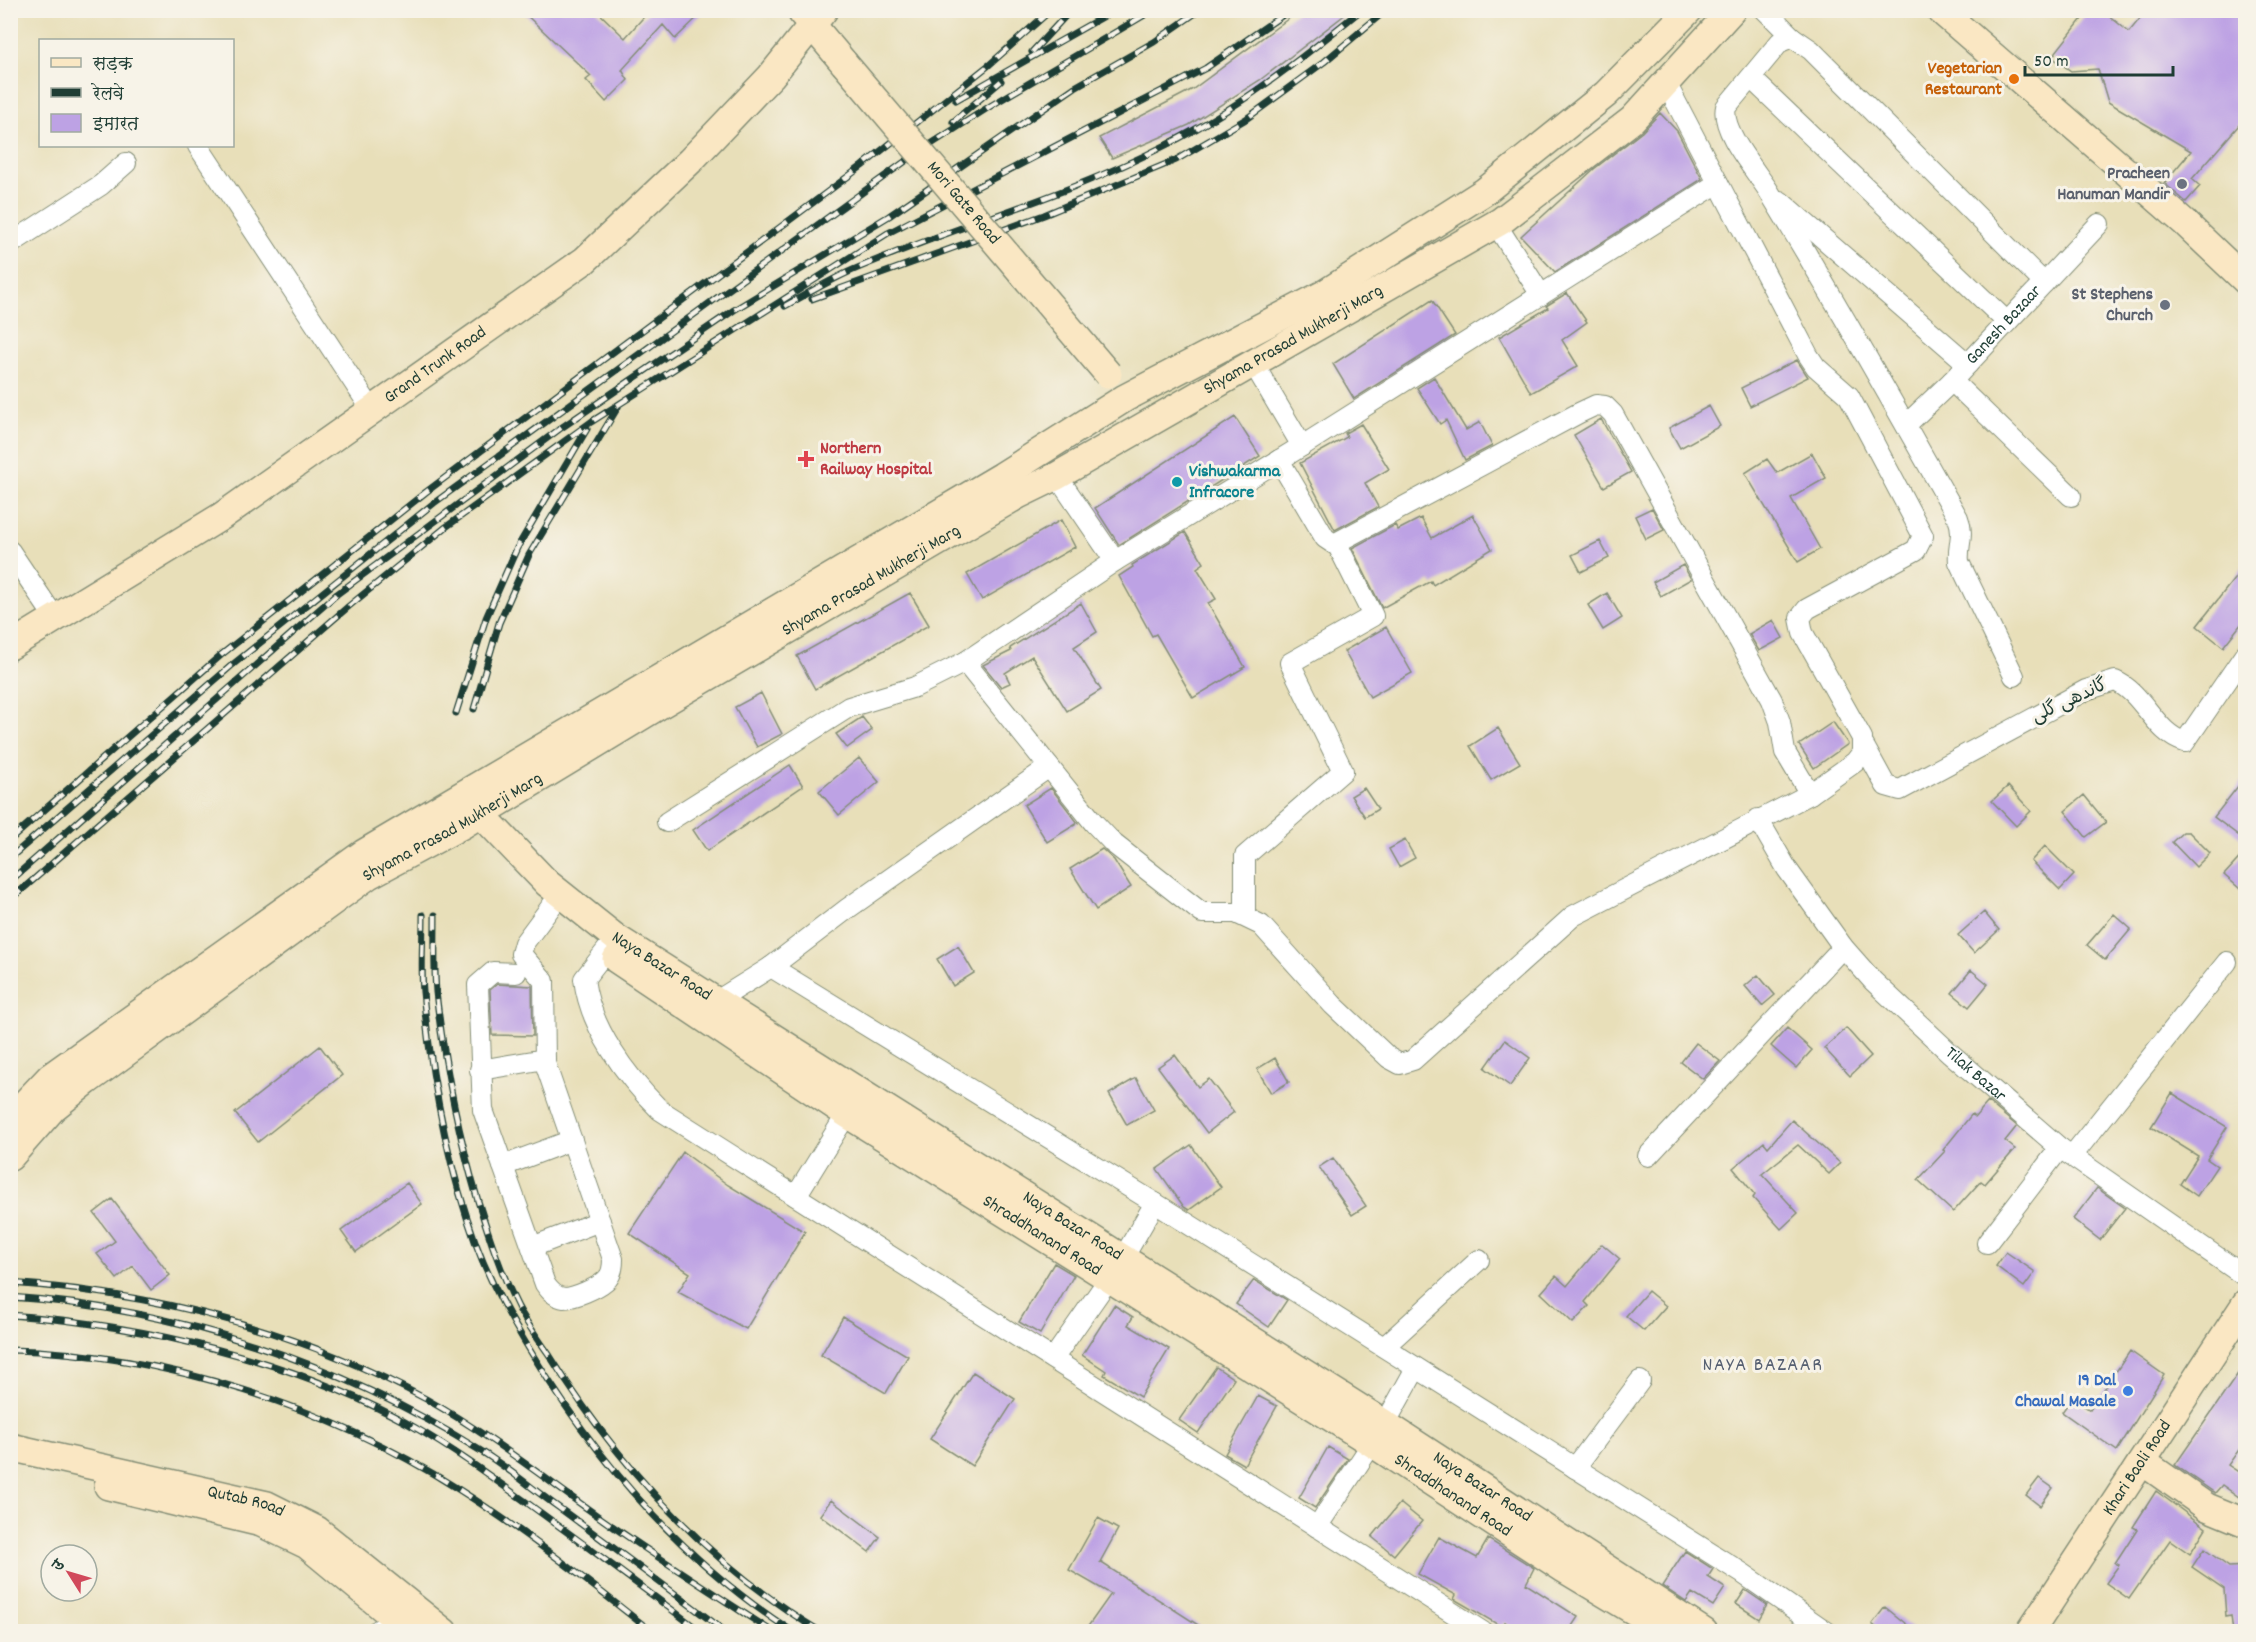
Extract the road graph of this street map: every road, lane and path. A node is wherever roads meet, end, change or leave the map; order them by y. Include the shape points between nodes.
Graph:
1 (1689, 10) edge
2 (1732, 10) edge
3 (1765, 10) edge
4 (1940, 10) edge
5 (812, 15) edge
6 (1792, 37) junction
7 (1750, 78) junction
8 (1666, 83) junction
9 (199, 147) edge
10 (126, 163) dead end
11 (1718, 183) junction
12 (1768, 190) junction
13 (1496, 224) junction
14 (2099, 224) dead end
15 (10, 244) edge
16 (2246, 281) edge
17 (2044, 283) junction
18 (1541, 295) junction
19 (2007, 322) junction
20 (1252, 363) junction
21 (1968, 364) junction
22 (1952, 381) junction
23 (1125, 398) junction
24 (372, 410) junction
25 (1145, 424) junction
26 (1906, 425) junction
27 (1302, 446) junction
28 (1279, 460) junction
29 (1057, 476) junction
30 (1010, 486) junction
31 (2071, 496) dead end
32 (1337, 544) junction
33 (10, 551) edge
34 (1114, 561) junction
35 (55, 618) junction
36 (10, 646) edge
37 (2246, 653) edge
38 (965, 662) junction
39 (2014, 676) dead end
40 (1864, 746) junction
41 (1049, 767) junction
42 (1810, 794) junction
43 (467, 806) junction
44 (1758, 819) junction
45 (667, 822) dead end
46 (553, 904) junction
47 (1245, 915) junction
48 (611, 945) junction
49 (1843, 947) junction
50 (2227, 962) dead end
51 (771, 967) junction
52 (516, 973) dead end
53 (715, 1002) junction
54 (545, 1059) junction
55 (480, 1070) junction
56 (853, 1104) junction
57 (10, 1119) edge
58 (572, 1140) junction
59 (2066, 1152) junction
60 (1648, 1156) dead end
61 (10, 1157) edge
62 (503, 1166) junction
63 (796, 1196) junction
64 (1155, 1203) junction
65 (600, 1221) junction
66 (1987, 1243) dead end
67 (532, 1247) junction
68 (1479, 1260) dead end
69 (1116, 1270) junction
70 (2246, 1277) edge
71 (2246, 1303) edge
72 (1384, 1347) junction
73 (1053, 1359) junction
74 (1416, 1368) junction
75 (1640, 1381) dead end
76 (1378, 1433) junction
77 (10, 1447) edge
78 (10, 1462) edge
79 (2143, 1462) junction
80 (1575, 1468) junction
81 (2246, 1523) edge
82 (1317, 1527) junction
83 (393, 1628) edge
84 (444, 1632) edge
85 (1483, 1632) edge
86 (1669, 1632) edge
87 (1704, 1632) edge
88 (1827, 1632) edge
89 (2030, 1632) edge

1 - 23 street, Shyama Prasad Mukherji Marg via 1606,94 1484,192 1324,294
2 - 8 street, Shyama Prasad Mukherji Marg
3 - 6 street
4 - 16 street via 2184,222
5 - 23 street, Mori Gate Road, bridge via 844,63
5 - 24 street, Grand Trunk Road via 771,76 690,161 585,260
6 - 7 street via 1780,42
6 - 17 street via 1811,50
7 - 12 street via 1732,98 1724,115 1732,136
7 - 19 street
8 - 11 street
8 - 13 street, Shyama Prasad Mukherji Marg via 1632,120
9 - 24 street
10 - 15 street
11 - 18 street
11 - 40 street via 1809,355 1816,367 1849,396 1923,536 1916,550 1807,609 1800,618 1803,633
12 - 21 street
12 - 26 street
13 - 18 street
13 - 20 street, Shyama Prasad Mukherji Marg
14 - 17 street, Ganesh Bazaar
17 - 19 street, Ganesh Bazaar
18 - 27 street
19 - 21 street, Ganesh Bazaar
20 - 25 street, Shyama Prasad Mukherji Marg
20 - 27 street
21 - 22 street, Ganesh Bazaar
22 - 26 street, Ganesh Bazaar
22 - 31 street
23 - 25 street, Mori Gate Road
23 - 30 street, Shyama Prasad Mukherji Marg
24 - 35 street, Grand Trunk Road via 222,516
25 - 29 street, Shyama Prasad Mukherji Marg
26 - 39 street via 1962,528 1959,562
27 - 28 street
28 - 32 street via 1324,538
28 - 34 street
29 - 30 street, Shyama Prasad Mukherji Marg
29 - 34 street
30 - 43 street, Shyama Prasad Mukherji Marg
32 - 42 street via 1579,413 1596,405 1605,406 1613,414 1772,700 1785,752
32 - 47 street via 1373,616 1290,663 1343,771 1245,856
33 - 35 street
34 - 38 street
35 - 36 street, Grand Trunk Road
37 - 40 street, گاندھی گلی via 2185,742 2172,736 2126,687 2115,681 2086,690 1900,790 1886,786
38 - 41 street
38 - 45 street via 915,687 849,707
40 - 42 street via 1855,762
41 - 47 street via 1119,849 1197,910 1211,915
41 - 51 street
42 - 44 street
43 - 46 street
43 - 48 street, Naya Bazar Road
43 - 57 street, Shyama Prasad Mukherji Marg via 364,853 50,1077
43 - 61 street, Shyama Prasad Mukherji Marg via 106,1067 53,1108
44 - 47 street via 1573,916 1406,1064 1389,1058 1333,1005 1261,925
44 - 49 street, Tilak Bazar via 1787,869
46 - 48 street
46 - 54 street via 521,948 524,959 545,985
48 - 53 street, Naya Bazar Road
48 - 56 street
48 - 63 street via 584,979 586,996 626,1073 660,1110
49 - 59 street, Tilak Bazar via 1873,981 1950,1053
49 - 60 street
50 - 59 street
51 - 53 street
51 - 64 street
52 - 55 street via 494,972 478,985
53 - 56 street, Naya Bazar Road
54 - 55 street
54 - 58 street
55 - 62 street via 483,1110
56 - 63 street
56 - 69 street, Naya Bazar Road
58 - 62 street
58 - 65 street
59 - 66 street
59 - 70 street, Tilak Bazar
62 - 67 street
63 - 73 street
64 - 69 street
64 - 72 street
65 - 67 street
65 - 67 street via 613,1259 612,1269 605,1282 571,1297 562,1298 548,1289
68 - 72 street
69 - 73 street
69 - 76 street, Naya Bazar Road
71 - 79 street, Khari Baoli Road
72 - 74 street
73 - 82 street
74 - 76 street
74 - 80 street
75 - 80 street
76 - 82 street
76 - 86 street, Shraddhanand Road via 1564,1569
76 - 87 street, Naya Bazar Road
77 - 84 street, Qutab Road via 267,1505 317,1530
78 - 83 street, Qutab Road via 261,1522 307,1545
79 - 81 street via 2207,1507
79 - 89 street, Khari Baoli Road
80 - 88 street via 1742,1573
82 - 85 street

